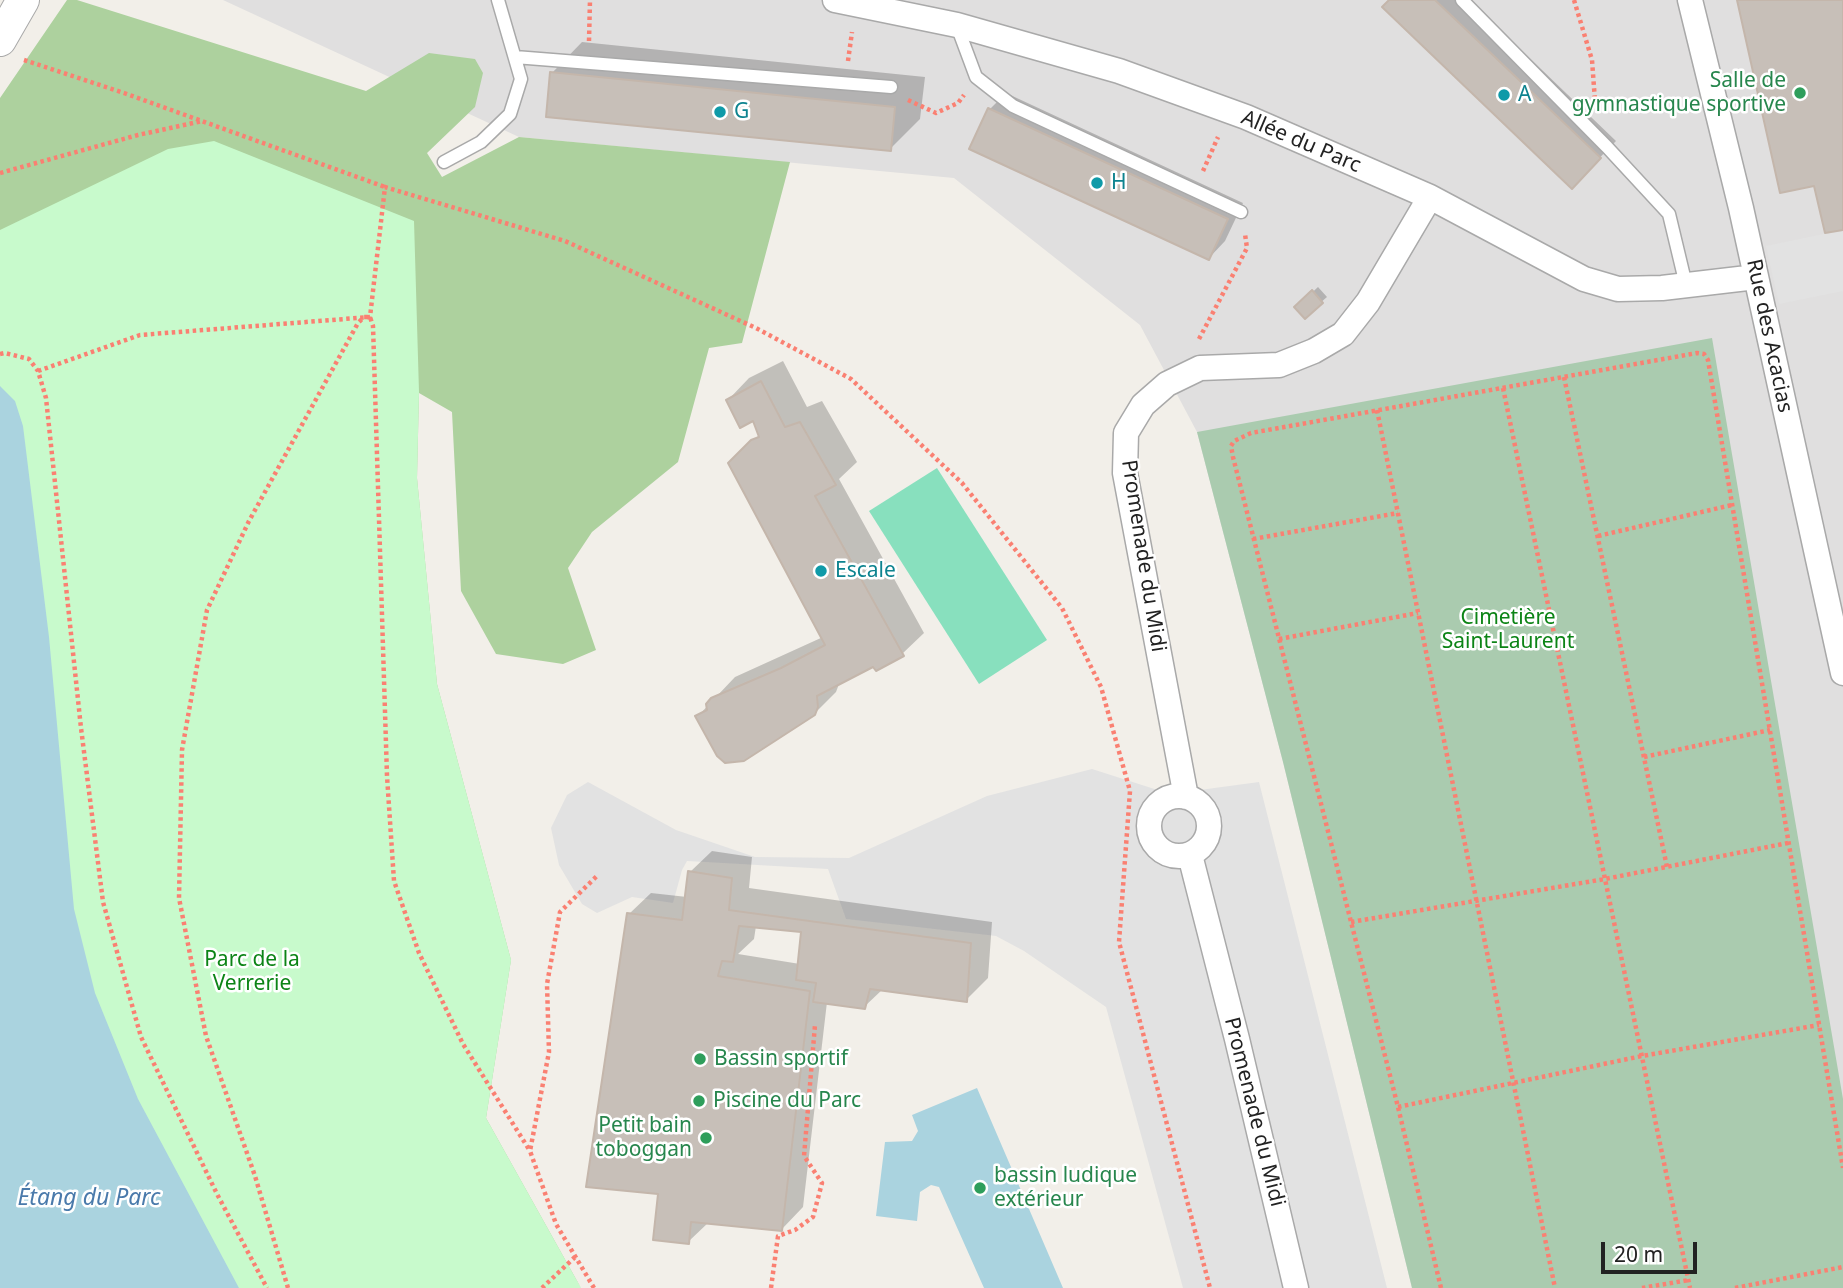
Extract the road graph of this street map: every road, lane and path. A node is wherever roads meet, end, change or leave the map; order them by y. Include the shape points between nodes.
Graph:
1 (23, 0) edge
2 (498, 0) edge
3 (590, 0) edge
4 (1462, 0) edge
5 (1574, 0) edge
6 (1690, 0) edge
7 (845, 2) edge
8 (957, 26) junction
9 (11, 50) edge
10 (515, 57) junction
11 (588, 63) junction
12 (976, 77) junction
13 (845, 83) junction
14 (891, 87) joint
15 (1229, 111) junction
16 (203, 121) junction
17 (1597, 137) junction
18 (444, 162) dead end
19 (0, 173) edge
20 (385, 187) junction
21 (1194, 191) junction
22 (1430, 197) junction
23 (1241, 212) joint
24 (1764, 275) junction
25 (1686, 285) junction
26 (370, 317) junction
27 (0, 354) edge
28 (1200, 368) junction
29 (38, 371) junction
30 (1564, 377) junction
31 (1503, 388) junction
32 (1377, 410) junction
33 (1732, 505) junction
34 (1398, 513) junction
35 (1598, 536) junction
36 (1253, 539) junction
37 (1834, 592) edge
38 (1418, 613) junction
39 (1279, 639) junction
40 (1843, 673) edge
41 (1770, 730) junction
42 (1644, 757) junction
43 (1186, 797) junction
44 (1788, 843) junction
45 (1189, 855) junction
46 (1668, 867) junction
47 (597, 875) dead end
48 (1605, 879) junction
49 (1477, 902) junction
50 (1351, 922) junction
51 (816, 1025) dead end
52 (1819, 1025) junction
53 (1642, 1056) junction
54 (1513, 1081) junction
55 (1398, 1107) junction
56 (530, 1151) junction
57 (1843, 1168) edge
58 (575, 1257) junction
59 (1843, 1267) edge
60 (1689, 1280) junction
61 (267, 1288) edge
62 (288, 1288) edge
63 (542, 1288) edge
64 (594, 1288) edge
65 (771, 1288) edge
66 (1210, 1288) edge
67 (1296, 1288) edge
68 (1441, 1288) edge
69 (1555, 1288) edge
70 (1642, 1288) edge
71 (1690, 1288) edge
72 (1735, 1288) edge

1 - 9 street
2 - 10 lane
3 - 11 path
4 - 17 lane
5 - 17 path via 1592,60
6 - 24 street, Rue des Acacias
7 - 8 street, Allée du Parc
7 - 13 path
8 - 12 lane
8 - 15 street, Allée du Parc via 1119,71
9 - 16 path
10 - 11 lane
10 - 18 lane via 522,79 510,114 481,142
11 - 13 lane
12 - 14 path via 958,103 936,113
12 - 21 lane via 1013,107
13 - 14 lane
15 - 21 path
15 - 22 street, Allée du Parc
16 - 19 path
16 - 20 path
17 - 25 lane via 1669,214
20 - 26 path
20 - 66 path via 565,241 756,328 851,379 962,483 1062,608 1101,687 1129,791 1119,942
21 - 23 lane
22 - 25 street, Allée du Parc via 1584,279 1618,289
22 - 28 street, Promenade du Midi via 1368,302 1343,334 1279,365
23 - 28 path via 1248,248 1198,341
24 - 25 street, Allée du Parc
24 - 37 street, Rue des Acacias
26 - 29 path via 140,335
26 - 56 path via 377,393 394,881 419,953 463,1044
26 - 62 path via 358,323 207,610 182,750 179,898 206,1036
27 - 29 path via 29,359
28 - 43 street, Promenade du Midi via 1167,384 1143,405 1126,433 1125,473
29 - 61 path via 46,398 103,902 141,1037
30 - 31 path
30 - 33 path via 1704,354
30 - 35 path
31 - 32 path
31 - 48 path
32 - 34 path
32 - 36 path via 1251,433 1234,441 1233,457
33 - 35 path
33 - 41 path
34 - 36 path
34 - 38 path
35 - 42 path
36 - 39 path
37 - 40 street, Rue des Acacias
38 - 39 path
38 - 49 path
39 - 50 path
41 - 42 path
41 - 44 path
42 - 46 path
43 - 45 street via 1202,807 1209,824 1204,843
43 - 45 street via 1163,801 1149,825 1161,850
44 - 46 path
44 - 52 path
45 - 67 street, Promenade du Midi
46 - 48 path
47 - 56 path via 560,912 547,984 549,1052
48 - 49 path
48 - 53 path
49 - 50 path
49 - 54 path
50 - 55 path
51 - 65 path via 804,1156 822,1182 813,1217 778,1236
52 - 53 path
52 - 57 path
53 - 54 path
53 - 60 path
54 - 55 path
54 - 69 path
55 - 68 path
56 - 58 path via 556,1224
58 - 63 path
58 - 64 path
59 - 72 path
60 - 70 path
60 - 71 path

